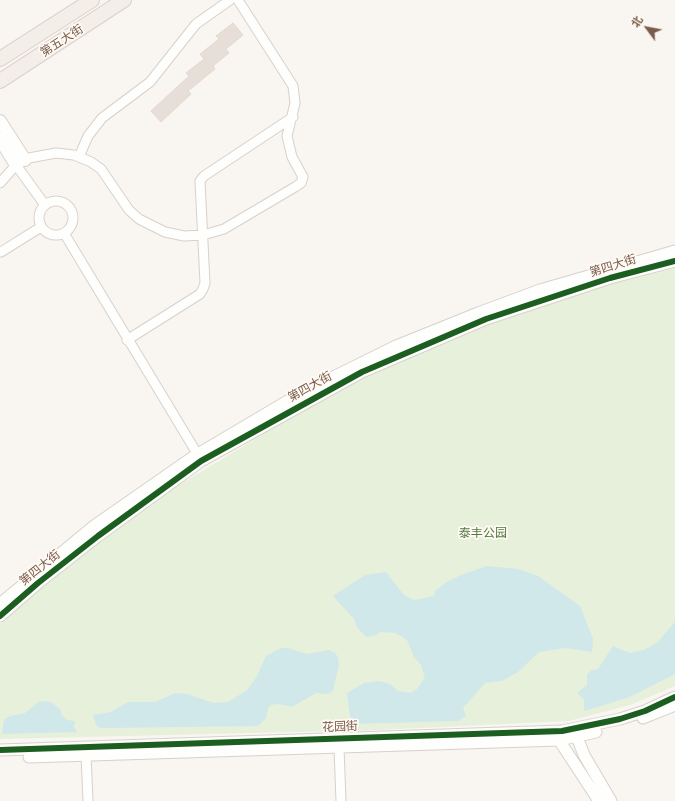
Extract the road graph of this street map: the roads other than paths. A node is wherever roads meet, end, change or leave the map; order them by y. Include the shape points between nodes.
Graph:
1 (92, 0) edge
2 (124, 0) edge
3 (230, 0) edge
4 (238, 0) edge
5 (0, 59) edge
6 (0, 81) edge
7 (293, 117) junction
8 (0, 121) edge
9 (0, 139) edge
10 (80, 157) junction
11 (20, 162) junction
12 (0, 183) edge
13 (44, 205) junction
14 (41, 227) junction
15 (64, 233) junction
16 (203, 235) junction
17 (675, 251) edge
18 (0, 252) edge
19 (675, 261) edge
20 (127, 340) junction
21 (199, 458) junction
22 (0, 604) edge
23 (0, 616) edge
24 (675, 697) edge
25 (675, 705) edge
26 (578, 737) junction
27 (559, 740) junction
28 (339, 748) junction
29 (0, 750) edge
30 (86, 756) junction
31 (0, 757) edge
32 (88, 801) edge
33 (341, 801) edge
34 (599, 801) edge
35 (611, 801) edge

1 - 5 main road, 第五大街
2 - 6 main road, 第五大街
3 - 10 street via 196,24 150,82 102,118 88,136
4 - 7 street via 293,86 296,95
7 - 16 street via 200,181
7 - 16 street via 287,136 288,145 302,177 301,183 224,229
8 - 11 main road
9 - 11 main road
10 - 11 street via 56,153 38,155
10 - 16 street via 101,169 129,210 143,222 169,234
11 - 12 street
11 - 13 street
13 - 14 street via 39,216
13 - 15 street via 57,201 69,207 72,222
14 - 15 street via 51,235
14 - 18 street
15 - 20 street
16 - 20 street via 204,289
17 - 21 street, 第四大街 via 540,290 396,346 301,393
19 - 21 street, 第四大街 via 610,278 448,334 362,372
20 - 21 street
21 - 22 street, 第四大街 via 94,526
21 - 23 street, 第四大街 via 38,583
24 - 29 street, 花园街 via 620,719 562,731
25 - 26 street, 花园街 via 620,726
26 - 27 street, 花园街
26 - 35 street via 584,755
27 - 28 street, 花园街
27 - 34 street
28 - 30 street, 花园街
28 - 33 street
30 - 31 street, 花园街
30 - 32 street

